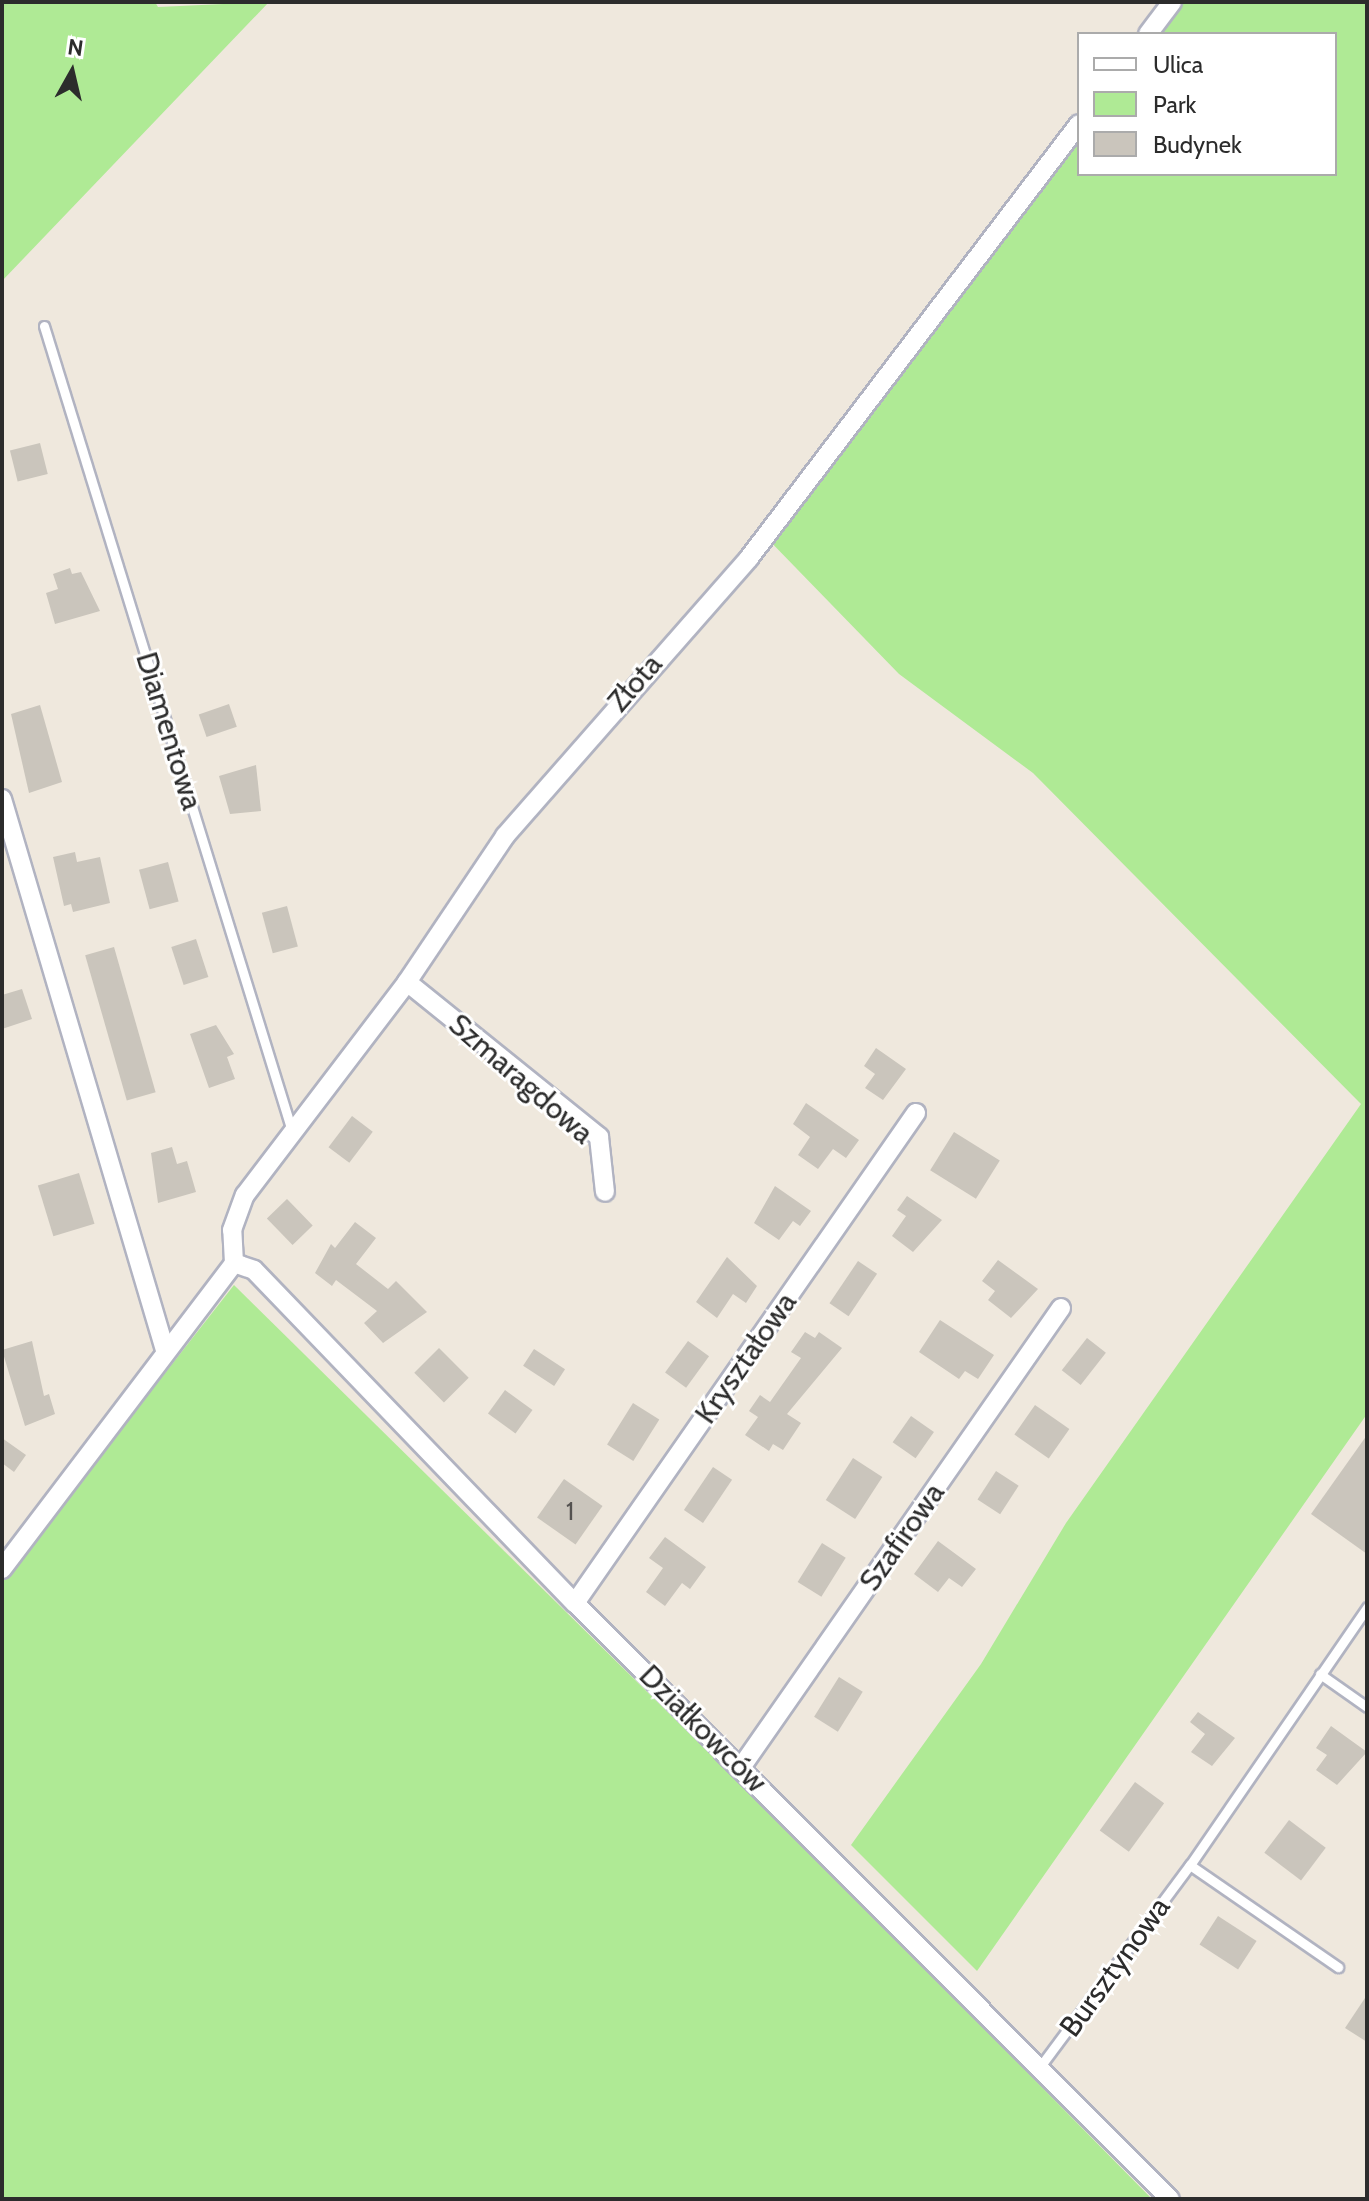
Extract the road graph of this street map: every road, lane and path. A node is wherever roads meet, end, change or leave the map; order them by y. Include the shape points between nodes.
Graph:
1 (1172, 2) edge
2 (1150, 32) edge
3 (1077, 127) edge
4 (44, 326) dead end
5 (2, 799) edge
6 (407, 982) junction
7 (916, 1113) dead end
8 (293, 1135) junction
9 (605, 1192) dead end
10 (234, 1263) junction
11 (1061, 1308) dead end
12 (165, 1350) junction
13 (2, 1569) edge
14 (575, 1603) junction
15 (1367, 1607) edge
16 (1320, 1674) junction
17 (1367, 1707) edge
18 (742, 1766) junction
19 (1190, 1865) junction
20 (1338, 1967) dead end
21 (1039, 2068) junction
22 (1170, 2199) edge

1 - 2 street
3 - 6 street, Złota via 749,558 505,836
4 - 8 lane, Diamentowa
5 - 12 street
6 - 8 street, Złota
6 - 9 street, Szmaragdowa via 599,1137
7 - 14 street, Kryształowa
8 - 10 street, Złota via 245,1195 232,1230
10 - 12 street
10 - 14 street, Działkowców via 254,1270
11 - 18 street, Szafirowa
12 - 13 street
14 - 18 street, Działkowców
15 - 16 lane, Bursztynowa
16 - 17 lane
16 - 19 lane, Bursztynowa
18 - 21 street, Działkowców
19 - 20 lane, Bursztynowa
19 - 21 lane, Bursztynowa
21 - 22 street, Działkowców

